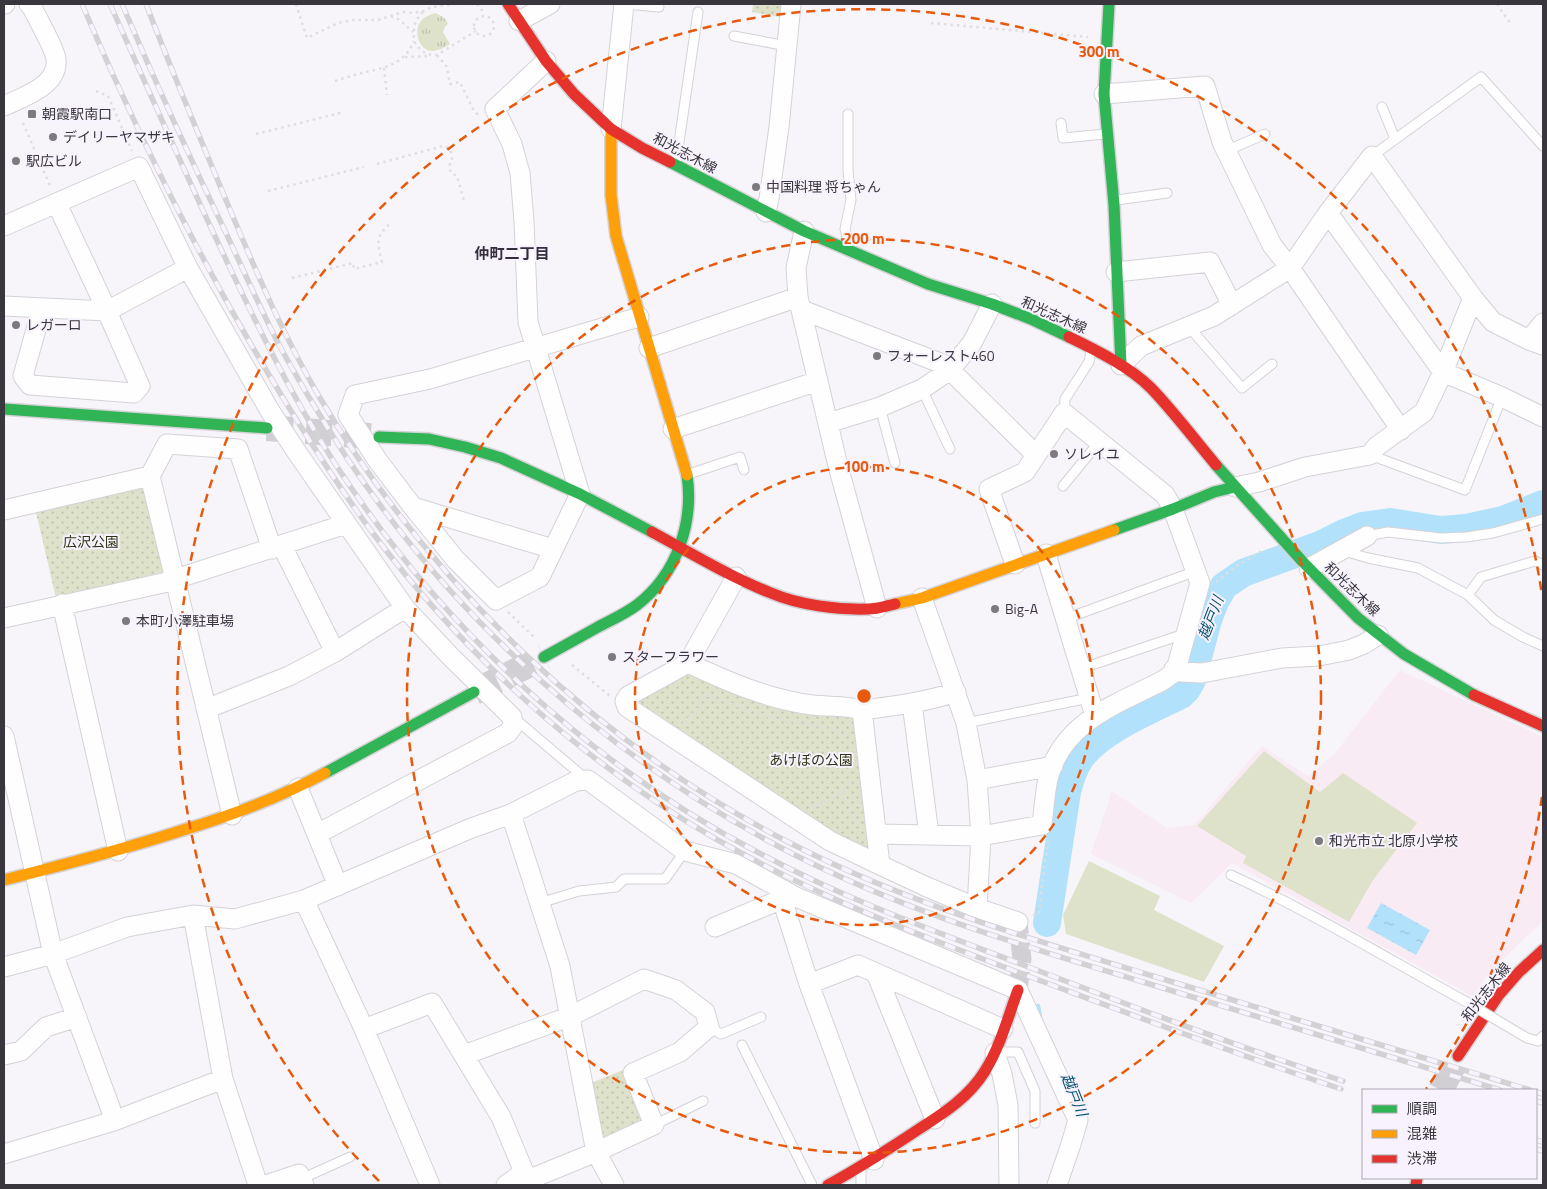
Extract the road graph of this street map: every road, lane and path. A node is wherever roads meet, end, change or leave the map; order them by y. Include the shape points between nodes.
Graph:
1 (29, 4) edge
2 (296, 4) edge
3 (456, 4) edge
4 (464, 4) edge
5 (476, 4) edge
6 (508, 4) edge
7 (550, 4) edge
8 (625, 4) edge
9 (791, 4) edge
10 (1109, 4) edge
11 (1497, 4) edge
12 (660, 7) dead end
13 (424, 11) junction
14 (698, 12) dead end
15 (391, 16) junction
16 (487, 16) junction
17 (518, 21) junction
18 (931, 23) dead end
19 (1510, 23) dead end
20 (476, 31) junction
21 (414, 32) junction
22 (734, 36) dead end
23 (1107, 38) junction
24 (414, 41) junction
25 (787, 46) junction
26 (436, 55) junction
27 (430, 56) junction
28 (403, 57) junction
29 (546, 61) junction
30 (384, 68) junction
31 (335, 81) dead end
32 (96, 91) dead end
33 (1104, 94) junction
34 (388, 95) dead end
35 (4, 106) edge
36 (1382, 107) dead end
37 (344, 112) dead end
38 (848, 114) dead end
39 (480, 116) dead end
40 (23, 123) dead end
41 (1061, 123) dead end
42 (611, 128) junction
43 (256, 134) dead end
44 (1108, 134) junction
45 (1265, 134) dead end
46 (1395, 139) junction
47 (1543, 146) edge
48 (1226, 151) junction
49 (1372, 156) junction
50 (377, 164) dead end
51 (676, 165) junction
52 (364, 167) dead end
53 (139, 168) junction
54 (268, 191) dead end
55 (1167, 193) dead end
56 (1114, 200) junction
57 (464, 201) dead end
58 (57, 204) junction
59 (766, 212) junction
60 (1328, 213) junction
61 (392, 222) dead end
62 (4, 226) edge
63 (804, 231) junction
64 (850, 250) junction
65 (188, 268) junction
66 (1290, 268) junction
67 (1116, 272) junction
68 (292, 278) dead end
69 (1473, 298) junction
70 (800, 304) junction
71 (992, 304) junction
72 (1232, 305) junction
73 (4, 306) edge
74 (42, 308) junction
75 (106, 311) junction
76 (639, 317) junction
77 (1543, 322) edge
78 (1189, 327) junction
79 (1536, 342) edge
80 (535, 347) junction
81 (649, 348) junction
82 (1092, 348) junction
83 (1272, 364) dead end
84 (1120, 365) junction
85 (950, 370) junction
86 (1443, 372) junction
87 (818, 381) junction
88 (922, 389) junction
89 (1502, 396) junction
90 (880, 407) junction
91 (4, 409) edge
92 (1064, 413) junction
93 (1543, 417) edge
94 (828, 423) junction
95 (266, 428) tunnel mouth
96 (673, 429) junction
97 (1401, 430) junction
98 (379, 437) tunnel mouth
99 (1099, 442) junction
100 (950, 449) dead end
101 (1370, 454) junction
102 (1036, 455) junction
103 (895, 463) dead end
104 (744, 470) dead end
105 (687, 475) junction
106 (150, 476) junction
107 (1063, 486) dead end
108 (1235, 487) junction
109 (580, 494) junction
110 (413, 507) junction
111 (1173, 509) junction
112 (4, 510) edge
113 (1543, 519) edge
114 (346, 524) junction
115 (1366, 536) joint
116 (1270, 546) dead end
117 (277, 547) junction
118 (680, 547) junction
119 (553, 549) junction
120 (1342, 550) junction
121 (1046, 554) junction
122 (1015, 564) junction
123 (1306, 564) junction
124 (1543, 564) edge
125 (1196, 571) junction
126 (736, 577) junction
127 (175, 579) junction
128 (1216, 582) dead end
129 (1468, 595) junction
130 (922, 598) junction
131 (496, 600) junction
132 (62, 604) junction
133 (405, 608) junction
134 (877, 608) junction
135 (4, 618) edge
136 (1065, 619) junction
137 (1186, 633) junction
138 (1378, 635) junction
139 (542, 644) dead end
140 (1543, 646) edge
141 (335, 652) junction
142 (544, 657) tunnel mouth
143 (570, 663) dead end
144 (688, 664) junction
145 (1080, 669) junction
146 (1188, 672) junction
147 (709, 673) junction
148 (474, 692) tunnel mouth
149 (956, 692) junction
150 (706, 695) junction
151 (1089, 698) junction
152 (625, 701) junction
153 (912, 703) junction
154 (206, 709) junction
155 (862, 710) junction
156 (1094, 716) junction
157 (512, 717) junction
158 (966, 723) junction
159 (1543, 726) edge
160 (666, 733) junction
161 (4, 736) edge
162 (850, 743) dead end
163 (1053, 766) junction
164 (854, 773) dead end
165 (588, 780) junction
166 (977, 780) junction
167 (298, 788) junction
168 (842, 792) junction
169 (804, 804) dead end
170 (813, 807) junction
171 (511, 814) junction
172 (818, 814) dead end
173 (232, 815) junction
174 (858, 824) dead end
175 (1049, 833) dead end
176 (317, 834) junction
177 (876, 834) junction
178 (928, 835) junction
179 (981, 836) junction
180 (118, 851) junction
181 (685, 851) junction
182 (880, 865) junction
183 (34, 872) junction
184 (1231, 875) dead end
185 (4, 880) edge
186 (338, 886) junction
187 (783, 894) junction
188 (304, 900) junction
189 (540, 903) junction
190 (977, 908) junction
191 (193, 915) junction
192 (1018, 922) joint
193 (716, 926) dead end
194 (1543, 950) edge
195 (53, 954) junction
196 (4, 968) edge
197 (876, 973) junction
198 (809, 984) junction
199 (1018, 990) junction
200 (570, 1016) junction
201 (77, 1017) junction
202 (761, 1017) dead end
203 (709, 1027) junction
204 (364, 1029) junction
205 (1003, 1029) junction
206 (1542, 1038) edge
207 (742, 1045) dead end
208 (995, 1053) junction
209 (4, 1055) edge
210 (464, 1055) junction
211 (1458, 1056) tunnel mouth
212 (223, 1079) junction
213 (704, 1101) dead end
214 (935, 1119) junction
215 (114, 1121) junction
216 (1034, 1123) dead end
217 (654, 1125) junction
218 (596, 1152) junction
219 (4, 1154) edge
220 (350, 1157) dead end
221 (868, 1163) junction
222 (524, 1172) junction
223 (302, 1182) edge
224 (258, 1185) edge
225 (266, 1185) edge
226 (430, 1185) edge
227 (506, 1185) edge
228 (614, 1185) edge
229 (812, 1185) edge
230 (828, 1185) edge
231 (861, 1185) edge
232 (1009, 1185) edge
233 (1057, 1185) edge

1 - 35 street via 56,57 56,67 44,85
2 - 15 path via 307,38 338,23
3 - 13 path
4 - 5 path
5 - 16 path
6 - 17 street, 和光志木線
7 - 17 street
8 - 12 lane
8 - 42 street
9 - 25 street
10 - 23 street
11 - 19 path
13 - 15 path
13 - 21 path via 418,17
14 - 51 lane
15 - 21 path
16 - 20 path via 476,20
16 - 20 path via 495,26 493,32 484,36
17 - 29 street, 和光志木線
18 - 23 path
20 - 26 path
21 - 24 path
22 - 25 lane
23 - 33 street
24 - 27 path
24 - 28 path
25 - 59 street
26 - 27 path
26 - 39 path via 447,66 450,84 460,82
27 - 28 path
28 - 30 path
29 - 42 street, 和光志木線 via 574,94
29 - 80 street via 495,109 512,144 520,173 528,322
30 - 31 path
30 - 34 path
32 - 53 path via 108,96
33 - 44 street
33 - 48 street via 1205,86
36 - 46 lane
37 - 43 path
38 - 64 lane via 851,200 845,229
40 - 58 path
41 - 44 lane via 1063,138
42 - 51 street, 和光志木線
42 - 76 street via 611,195 616,236
44 - 56 street
45 - 48 lane
46 - 47 lane via 1481,77
46 - 49 lane
48 - 66 street via 1272,245
49 - 60 street
49 - 69 street
50 - 57 path via 443,146 449,148 453,161 449,166 451,173 457,176
51 - 59 street, 和光志木線
52 - 54 path
53 - 58 street
53 - 65 street
55 - 56 lane
56 - 67 street
58 - 62 street
58 - 75 street
59 - 63 street, 和光志木線
60 - 66 street
60 - 86 street
61 - 68 path via 381,232 378,245 382,262 354,269 353,263
63 - 64 street, 和光志木線
63 - 70 street via 796,268
64 - 71 street, 和光志木線 via 928,284
65 - 75 street
65 - 114 street via 270,411
66 - 72 street
66 - 97 street
67 - 72 street via 1210,262
67 - 84 street
69 - 79 street via 1493,322
69 - 86 street
70 - 81 street
70 - 85 street via 943,364
70 - 87 street
71 - 82 street, 和光志木線
71 - 85 street via 972,343
72 - 78 street
73 - 74 street
74 - 75 street
74 - 75 street via 23,376 30,385 134,393 140,386
76 - 80 street
76 - 81 street
77 - 79 street
78 - 83 lane via 1242,388
78 - 84 street via 1141,346
80 - 109 street
80 - 110 street via 430,380 355,395 348,414
81 - 96 street
82 - 84 street, 和光志木線
82 - 92 lane via 1089,362 1066,399
84 - 108 street, 和光志木線 via 1150,387
85 - 88 street
85 - 102 street
86 - 89 street
86 - 97 street via 1424,412
87 - 94 street
87 - 96 street
88 - 90 street
88 - 100 lane
89 - 93 street
89 - 101 lane via 1465,490
90 - 94 street
90 - 103 lane
91 - 95 street
92 - 99 street
92 - 102 street
94 - 134 street
96 - 105 street
97 - 101 street
98 - 109 street via 429,439 465,447 501,458
99 - 107 lane
99 - 111 street via 1165,495
101 - 108 street via 1305,467
102 - 122 street via 1025,472 989,489
104 - 105 lane via 740,457
105 - 118 street via 689,518
106 - 112 street
106 - 117 street via 167,444 238,449
106 - 127 street
108 - 111 street
108 - 123 street, 和光志木線
109 - 118 street
109 - 119 street
110 - 119 street
110 - 131 street via 456,560
111 - 121 street
111 - 125 street
113 - 115 lane via 1466,537 1441,538 1388,532
114 - 117 street
114 - 133 street
115 - 120 street
116 - 128 path
117 - 127 street
117 - 141 street
118 - 126 street
118 - 142 street via 660,581 644,599 625,613
119 - 131 street via 540,577
120 - 123 street
120 - 129 lane via 1418,568
121 - 122 street
121 - 136 street
122 - 130 street
123 - 138 street, 和光志木線
124 - 129 lane via 1536,561 1481,577
125 - 136 lane
125 - 137 street via 1200,583
126 - 134 street via 772,594 804,604
126 - 144 street
127 - 132 street
127 - 154 street
129 - 140 lane via 1494,620
130 - 134 street
130 - 149 street
131 - 139 path
132 - 135 street
132 - 180 street
133 - 141 street
133 - 157 street
136 - 145 street
137 - 145 lane
137 - 146 street via 1180,656
138 - 146 street via 1349,650 1320,656 1282,658
138 - 159 street, 和光志木線 via 1471,694
141 - 154 street via 289,676
143 - 152 path via 614,700
144 - 147 street
144 - 152 street via 628,696
145 - 151 street
146 - 156 street via 1172,674
147 - 150 path
147 - 155 street via 765,696
148 - 167 street
149 - 153 street
149 - 158 street
150 - 160 path via 685,723
150 - 162 path via 772,718 836,730
151 - 156 street
151 - 158 lane
152 - 160 street via 627,707
153 - 155 street
153 - 178 street
154 - 173 street
155 - 177 street
156 - 163 street via 1066,741
157 - 165 lane
157 - 176 street via 514,726 508,733
158 - 166 street
160 - 182 street via 830,842
161 - 183 street
163 - 166 street
163 - 179 street via 1042,825
164 - 168 path
165 - 171 street via 576,781
165 - 181 street
166 - 179 street
167 - 173 street
167 - 176 street
168 - 170 path
168 - 174 path
169 - 170 path
170 - 172 path
171 - 186 street
171 - 189 street
173 - 180 street
175 - 192 path via 1039,914
176 - 186 street
177 - 178 street
177 - 182 street
178 - 179 street
179 - 190 street
180 - 183 street
181 - 187 street via 736,864
181 - 189 lane via 665,879 624,878 616,887 579,891
182 - 190 street
183 - 185 street
183 - 195 street
184 - 206 lane, bridge via 1319,919 1527,1038 1538,1041
186 - 188 street
187 - 193 street
187 - 198 street
187 - 199 street
188 - 191 street via 235,919
188 - 204 street
189 - 200 street via 560,966
190 - 192 street
191 - 195 street via 127,927
191 - 212 street
194 - 211 street, 和光志木線 via 1498,996
195 - 196 street
195 - 201 street
197 - 198 street via 858,964
197 - 205 street
197 - 214 street
198 - 221 street
199 - 205 street
199 - 233 street via 1078,1120
200 - 203 street via 644,979 676,990 705,1012
200 - 210 street
200 - 218 street
201 - 209 street via 46,1027 21,1050
201 - 215 street
202 - 203 lane via 721,1034
203 - 217 street via 680,1052 632,1073
204 - 210 street via 432,1003
204 - 226 street
205 - 208 street
207 - 229 lane
208 - 214 street via 969,1092
208 - 216 lane via 1018,1052 1035,1091
208 - 232 street via 1008,1105
210 - 222 street via 501,1117
212 - 215 street
212 - 224 street
213 - 217 lane
214 - 221 street
215 - 219 street
217 - 218 street
218 - 222 street via 528,1180
218 - 228 street
220 - 223 lane
221 - 230 street
221 - 231 lane
222 - 227 street
223 - 225 street via 299,1174

